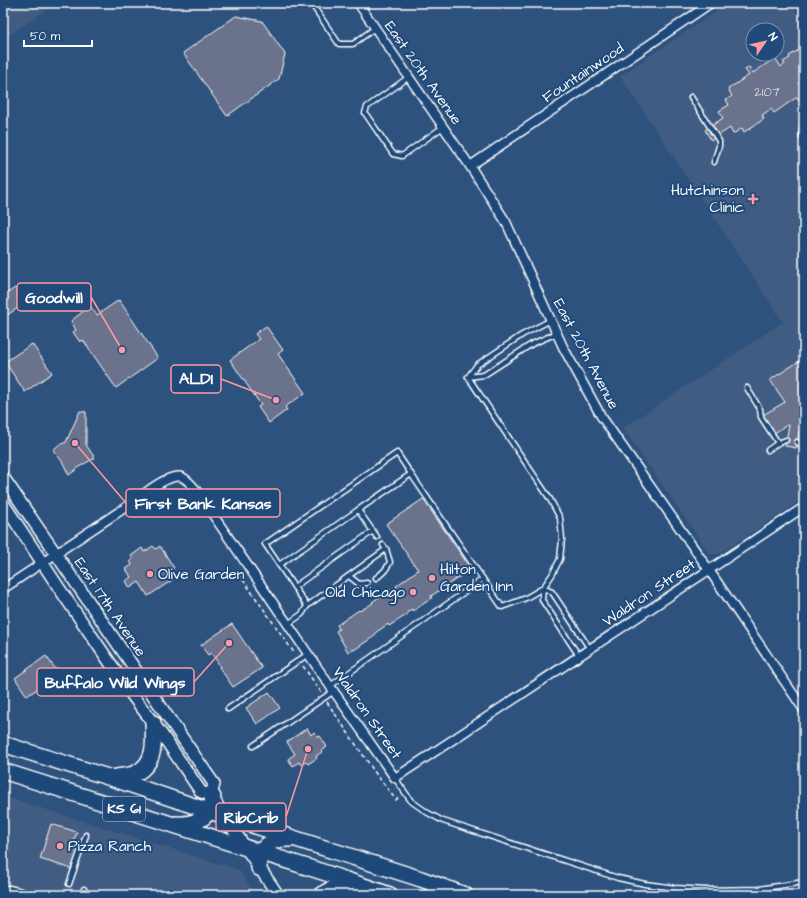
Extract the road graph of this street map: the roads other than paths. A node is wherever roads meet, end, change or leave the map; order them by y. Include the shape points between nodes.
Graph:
1 (311, 3) edge
2 (358, 3) edge
3 (711, 3) edge
4 (375, 28) junction
5 (409, 77) junction
6 (691, 97) dead end
7 (804, 119) edge
8 (443, 127) junction
9 (802, 136) dead end
10 (714, 162) dead end
11 (470, 166) junction
12 (552, 320) junction
13 (557, 333) junction
14 (468, 377) junction
15 (747, 388) dead end
16 (786, 440) dead end
17 (797, 442) dead end
18 (778, 443) junction
19 (804, 449) edge
20 (768, 450) dead end
21 (411, 474) junction
22 (3, 477) edge
23 (3, 503) edge
24 (804, 507) edge
25 (358, 510) junction
26 (373, 531) junction
27 (377, 537) dead end
28 (55, 554) junction
29 (43, 562) junction
30 (279, 565) junction
31 (709, 570) junction
32 (349, 576) junction
33 (376, 578) dead end
34 (483, 579) junction
35 (368, 583) dead end
36 (294, 587) junction
37 (543, 588) junction
38 (3, 589) edge
39 (307, 606) junction
40 (288, 624) junction
41 (590, 649) junction
42 (308, 654) junction
43 (580, 656) junction
44 (332, 688) junction
45 (228, 709) dead end
46 (804, 710) edge
47 (153, 723) junction
48 (3, 744) edge
49 (253, 746) dead end
50 (3, 772) edge
51 (111, 778) junction
52 (395, 778) junction
53 (211, 801) junction
54 (224, 816) junction
55 (169, 824) junction
56 (86, 835) dead end
57 (294, 839) junction
58 (245, 847) junction
59 (260, 852) junction
60 (259, 868) junction
61 (804, 882) edge
62 (69, 884) dead end
63 (358, 884) junction
64 (84, 889) dead end
65 (3, 890) edge
66 (29, 895) edge
67 (82, 895) edge
68 (208, 895) edge
69 (219, 895) edge
70 (278, 895) edge
71 (322, 895) edge
72 (390, 895) edge
73 (465, 895) edge

1 - 4 lane via 339,44 353,44
2 - 4 street, East 20th Avenue
3 - 11 street, Fountainwood
4 - 5 street, East 20th Avenue
5 - 8 street, East 20th Avenue
5 - 8 lane via 367,107 365,113 393,154 402,156
6 - 10 lane via 719,141
7 - 9 lane
8 - 11 street, East 20th Avenue
11 - 12 street, East 20th Avenue via 506,222
12 - 13 street, East 20th Avenue
12 - 14 lane via 522,335 477,365
13 - 14 lane via 532,344 484,375
13 - 31 street, East 20th Avenue via 601,416
14 - 37 lane via 550,499 560,518 560,559
15 - 18 lane via 760,409 761,417
16 - 18 lane
17 - 19 lane
18 - 20 lane
21 - 25 lane
21 - 30 lane via 397,453 265,544
21 - 34 lane
22 - 28 street, East 17th Avenue
23 - 29 street, East 17th Avenue
24 - 31 street, Waldron Street
25 - 26 lane
25 - 30 lane
26 - 27 lane
26 - 36 lane
28 - 29 street, Waldron Street
28 - 40 street, Waldron Street via 153,487 165,480 181,477 196,490
28 - 53 street, East 17th Avenue via 214,784
29 - 38 street, Waldron Street
29 - 47 street, East 17th Avenue
30 - 36 lane
31 - 41 street, Waldron Street
31 - 46 street, East 20th Avenue
32 - 33 lane via 384,547 390,562
32 - 35 lane via 359,584
32 - 39 lane
34 - 37 lane via 502,607
34 - 44 lane
36 - 39 lane
37 - 41 lane via 552,592
37 - 43 lane via 542,600
39 - 40 lane via 302,614
40 - 42 street, Waldron Street
41 - 43 street, Waldron Street
42 - 44 street, Waldron Street
42 - 45 lane
43 - 52 street, Waldron Street
44 - 49 lane via 324,697
44 - 52 street, Waldron Street
47 - 51 highway via 151,759 135,774
47 - 53 street, East 17th Avenue via 201,792
48 - 51 highway, KS 61
50 - 55 highway, KS 61
51 - 53 highway, KS 61
52 - 61 lane via 411,801 443,821 618,878 645,884 705,890 759,889
53 - 54 highway, KS 61
53 - 55 highway via 201,818 193,823
54 - 57 highway, KS 61
54 - 58 street
55 - 58 highway, KS 61
56 - 62 lane
57 - 59 highway via 285,838 271,842
57 - 73 highway, KS 61
58 - 59 highway, KS 61
58 - 60 street
59 - 60 highway
59 - 63 highway, KS 61
60 - 70 street
63 - 71 highway via 334,888
63 - 72 highway, KS 61
64 - 67 lane
65 - 66 street
68 - 69 lane

